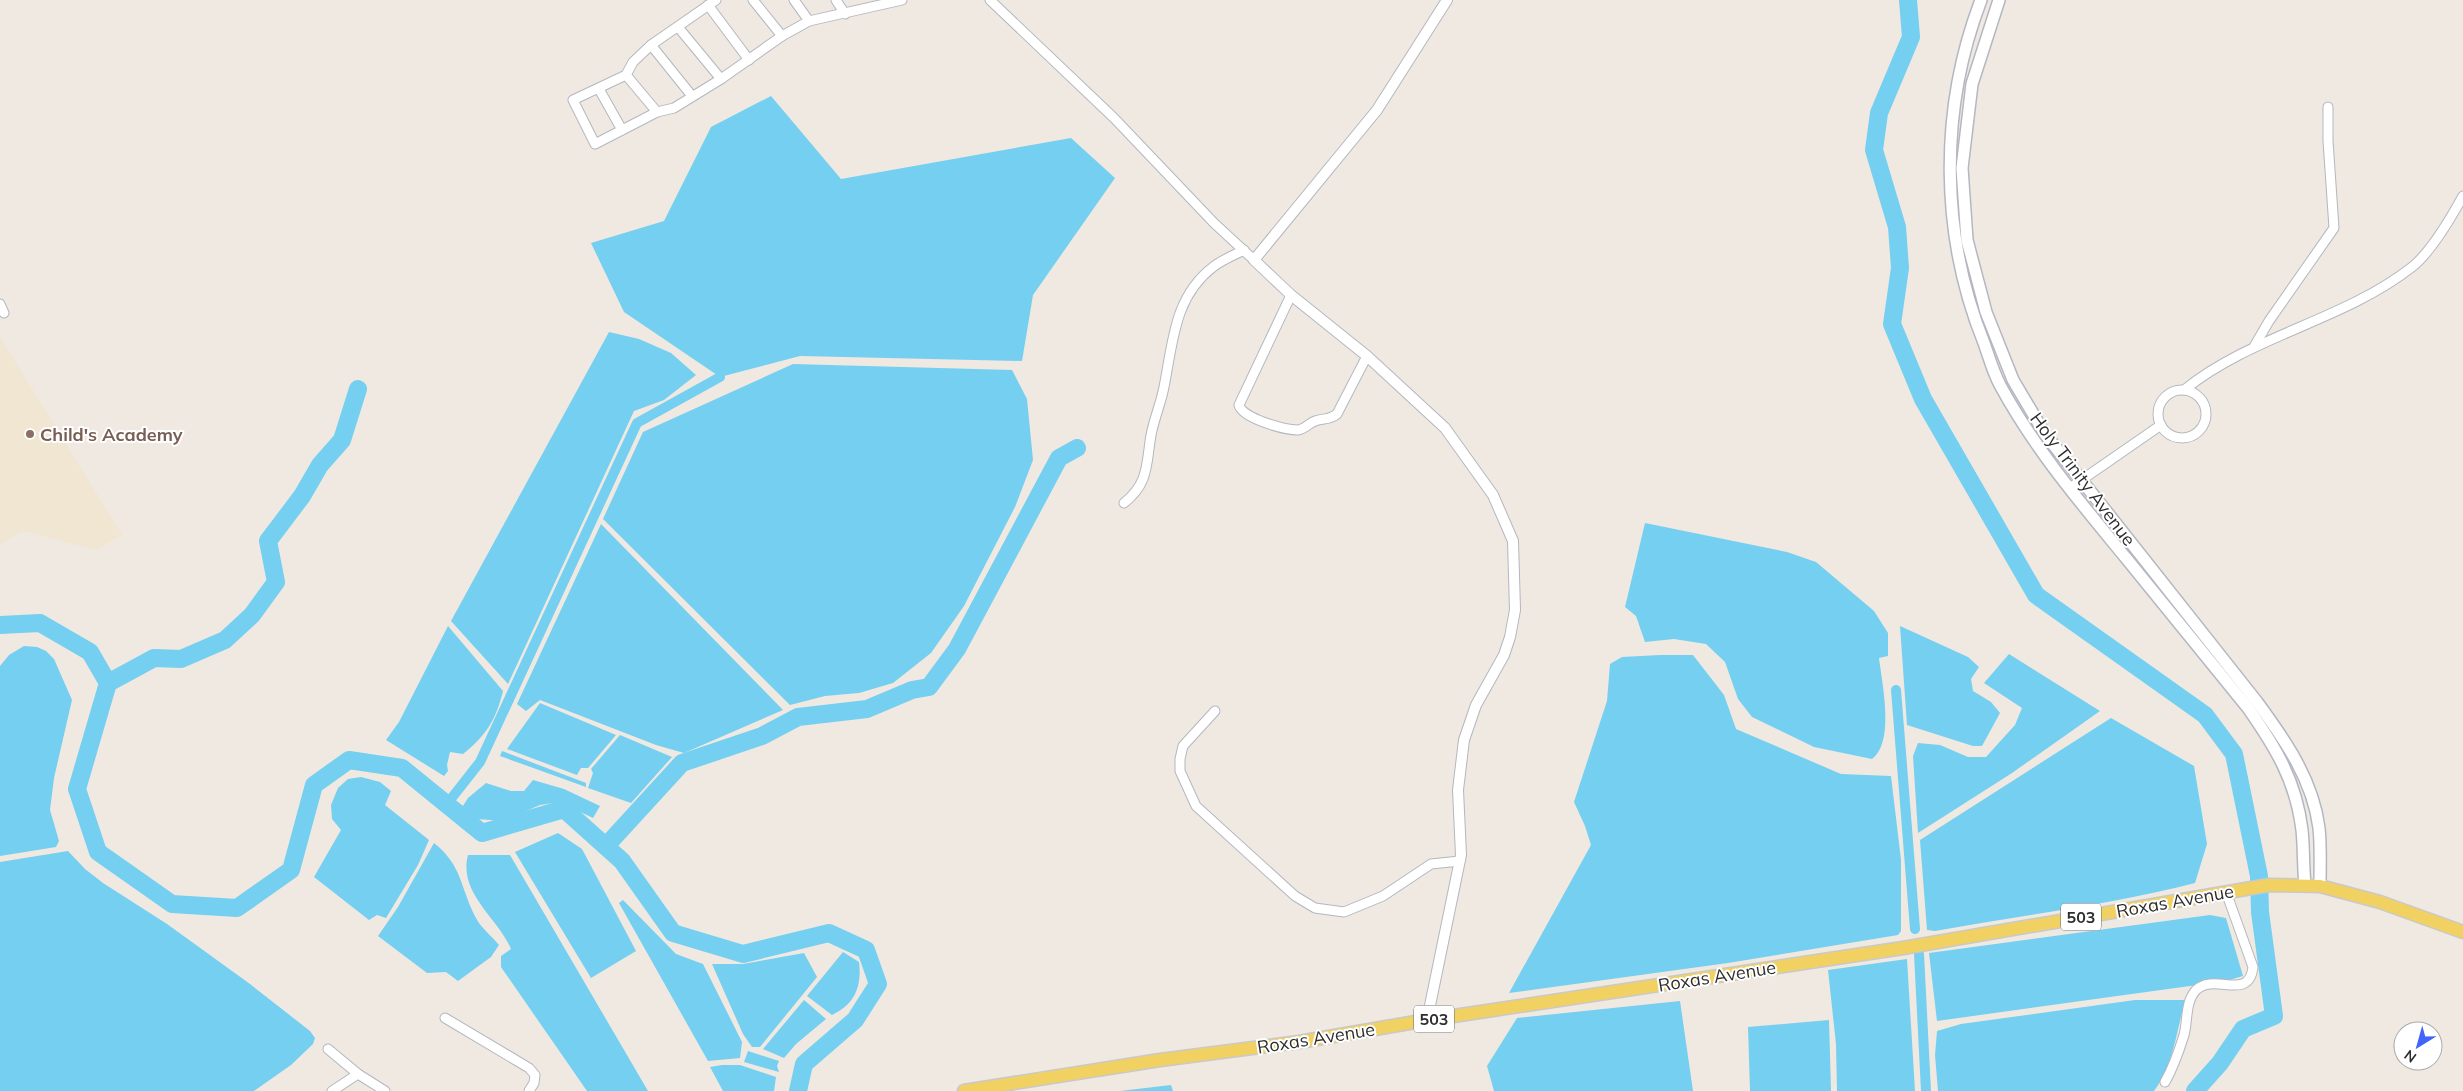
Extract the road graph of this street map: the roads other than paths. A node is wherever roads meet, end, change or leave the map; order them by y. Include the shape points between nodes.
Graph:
1 (753, 0) edge
2 (794, 0) edge
3 (836, 0) edge
4 (902, 0) edge
5 (990, 0) edge
6 (1447, 0) edge
7 (1980, 0) edge
8 (1999, 0) edge
9 (712, 3) edge
10 (846, 14) junction
11 (809, 21) junction
12 (678, 27) junction
13 (782, 36) junction
14 (651, 45) junction
15 (749, 60) junction
16 (626, 74) junction
17 (721, 79) junction
18 (599, 89) junction
19 (692, 96) junction
20 (2328, 107) dead end
21 (657, 112) junction
22 (622, 130) junction
23 (2463, 196) edge
24 (1244, 250) junction
25 (1254, 260) junction
26 (1291, 295) junction
27 (0, 304) edge
28 (4, 314) dead end
29 (2255, 346) junction
30 (1368, 356) junction
31 (2184, 390) junction
32 (2161, 425) junction
33 (2081, 480) junction
34 (2070, 488) junction
35 (1124, 503) dead end
36 (1215, 711) dead end
37 (2304, 774) junction
38 (2290, 778) junction
39 (1460, 861) junction
40 (2304, 884) junction
41 (2320, 886) junction
42 (2230, 891) junction
43 (2463, 932) edge
44 (445, 1018) dead end
45 (1427, 1020) junction
46 (328, 1049) dead end
47 (358, 1074) junction
48 (2165, 1082) dead end
49 (332, 1091) edge
50 (385, 1091) edge
51 (529, 1091) edge
52 (964, 1091) edge

1 - 13 street
2 - 11 street
3 - 10 street
4 - 10 street
5 - 24 street via 1114,118
6 - 25 street via 1377,110
7 - 34 main road, Holy Trinity Avenue via 1957,81 1949,165 1954,242 1972,316 1999,383 2034,443
8 - 33 main road, Holy Trinity Avenue via 1972,84 1962,168 1967,240 1986,312 2013,380 2045,434
9 - 12 street
9 - 15 street
10 - 11 street
11 - 13 street
12 - 14 street
12 - 17 street
13 - 15 street
14 - 16 street via 633,62
14 - 19 street
15 - 17 street
16 - 18 street
16 - 21 street
17 - 19 street
18 - 22 street
18 - 22 street via 573,100 595,144
19 - 21 street via 674,108
20 - 29 street via 2334,228
21 - 22 street
23 - 29 street via 2449,223 2414,266 2367,296
24 - 25 street
24 - 35 street via 1204,275 1179,310 1143,482 1137,493
25 - 26 street
26 - 30 street
26 - 30 street via 1239,405 1245,415 1296,430 1314,421 1332,418
27 - 28 street
29 - 31 street via 2206,372
30 - 39 street via 1445,428 1493,495 1513,541 1515,610 1510,637 1470,719 1459,765
31 - 32 street via 2169,394 2161,403 2158,417
31 - 32 street via 2192,393 2204,406 2204,423 2199,430 2183,438 2174,436
32 - 33 street
33 - 34 street
33 - 37 main road, Holy Trinity Avenue via 2258,702 2284,738
34 - 38 main road, Holy Trinity Avenue via 2248,708 2274,745
36 - 39 street via 1182,746 1180,771 1196,806 1295,896 1316,908 1344,912 1383,896 1431,864
37 - 38 main road
37 - 41 main road, Holy Trinity Avenue via 2319,828
38 - 40 main road, Holy Trinity Avenue via 2302,830
39 - 45 street
40 - 41 main road, Roxas Avenue / 503
40 - 42 main road, Roxas Avenue / 503
41 - 43 main road, Roxas Avenue / 503 via 2380,902
42 - 45 main road, Roxas Avenue / 503 via 1904,948
42 - 48 street via 2253,967 2252,976 2240,985 2214,983 2199,987 2191,995 2184,1033
44 - 51 street via 529,1068 535,1075
45 - 52 main road, Roxas Avenue / 503
46 - 47 street
47 - 49 street
47 - 50 street

